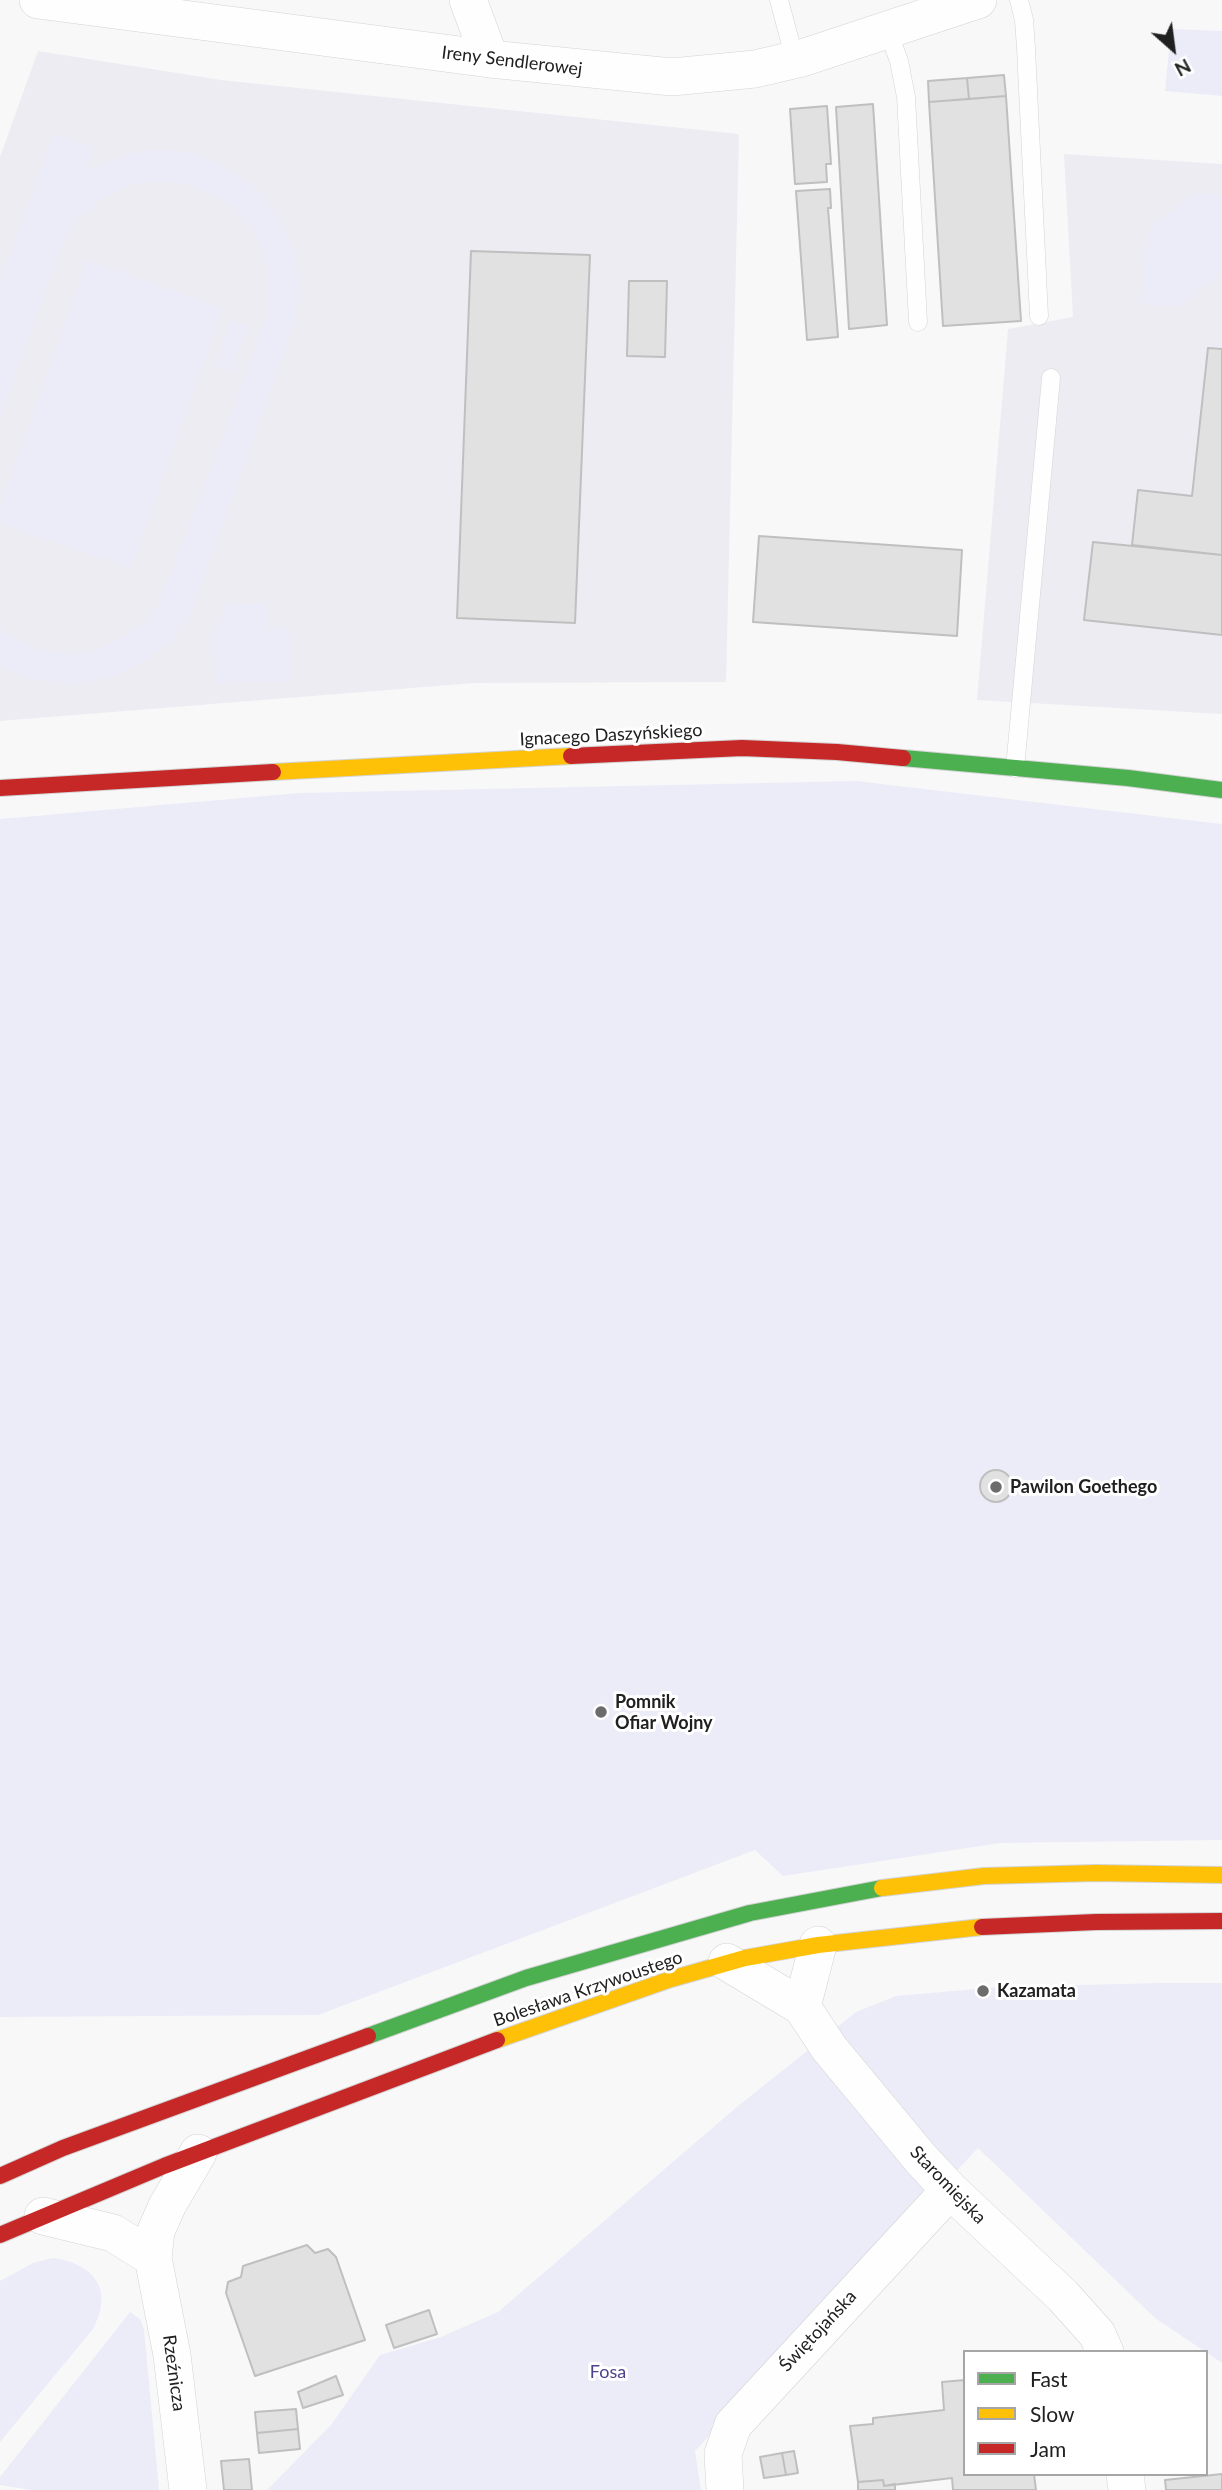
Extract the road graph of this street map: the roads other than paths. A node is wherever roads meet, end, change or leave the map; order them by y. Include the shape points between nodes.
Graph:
1 (38, 0) edge
2 (468, 0) edge
3 (779, 0) edge
4 (978, 0) edge
5 (1019, 0) edge
6 (888, 31) junction
7 (490, 59) junction
8 (795, 60) junction
9 (1039, 316) dead end
10 (918, 323) dead end
11 (1051, 377) dead end
12 (1015, 768) junction
13 (0, 788) edge
14 (1222, 790) edge
15 (1222, 1875) edge
16 (1222, 1920) edge
17 (818, 1945) junction
18 (727, 1962) junction
19 (808, 2017) junction
20 (198, 2153) junction
21 (0, 2176) edge
22 (950, 2190) junction
23 (43, 2216) junction
24 (0, 2235) edge
25 (153, 2258) junction
26 (1104, 2350) edge
27 (188, 2490) edge
28 (725, 2490) edge

1 - 7 street, Ireny Sendlerowej
2 - 7 street
3 - 8 lane
4 - 6 street, Ireny Sendlerowej
5 - 9 lane via 1024,20
6 - 8 street, Ireny Sendlerowej
6 - 10 lane via 906,97
7 - 8 street, Ireny Sendlerowej via 672,77
11 - 12 lane
12 - 13 main road, Ignacego Daszyńskiego via 742,748
12 - 14 main road, Ignacego Daszyńskiego
15 - 21 main road, Bolesława Krzywoustego via 1096,1872 984,1877 880,1888 750,1913 526,1978 63,2148
16 - 17 main road, Bolesława Krzywoustego via 965,1928
17 - 18 main road, Bolesława Krzywoustego
17 - 19 street
18 - 19 street, Staromiejska
18 - 20 main road, Bolesława Krzywoustego via 464,2052
19 - 22 street, Staromiejska via 860,2088
20 - 23 main road, Bolesława Krzywoustego
20 - 25 street via 156,2231
22 - 26 street, Staromiejska via 1063,2296 1097,2334
22 - 28 street, Świętojańska via 733,2425 723,2454
23 - 24 main road, Bolesława Krzywoustego
23 - 25 street via 113,2233
25 - 27 street, Rzeźnicza via 172,2355

